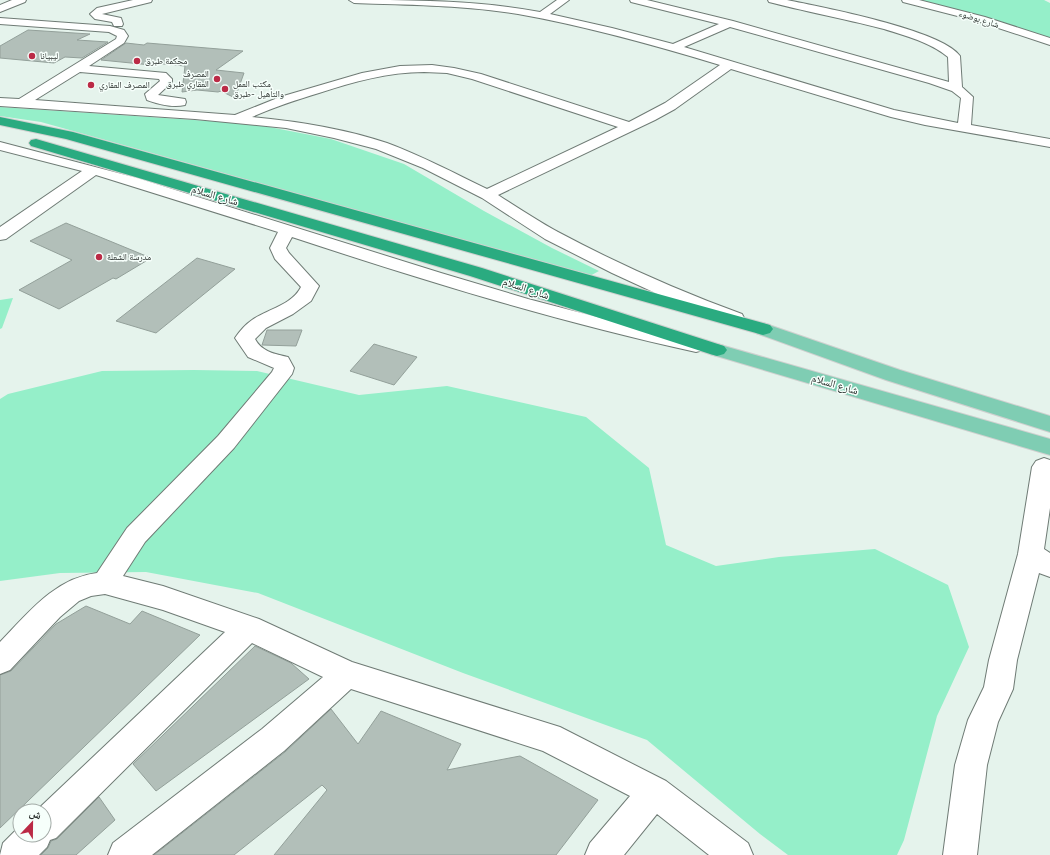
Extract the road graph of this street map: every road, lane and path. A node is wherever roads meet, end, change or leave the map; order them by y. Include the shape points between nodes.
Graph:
1 (21, 0) edge
2 (147, 0) edge
3 (354, 0) edge
4 (564, 0) edge
5 (635, 0) edge
6 (773, 0) edge
7 (907, 0) edge
8 (401, 1) edge
9 (0, 9) edge
10 (541, 16) junction
11 (0, 21) edge
12 (729, 23) junction
13 (110, 29) junction
14 (1050, 42) edge
15 (673, 48) junction
16 (729, 65) junction
17 (77, 68) junction
18 (956, 88) junction
19 (0, 102) edge
20 (21, 104) junction
21 (259, 109) junction
22 (237, 119) junction
23 (0, 121) edge
24 (630, 127) junction
25 (964, 128) junction
26 (0, 134) edge
27 (1050, 144) edge
28 (0, 146) edge
29 (94, 170) junction
30 (487, 195) junction
31 (287, 230) junction
32 (0, 235) edge
33 (762, 329) junction
34 (717, 350) junction
35 (1050, 424) edge
36 (1047, 457) edge
37 (1041, 560) edge
38 (105, 583) junction
39 (248, 628) junction
40 (4, 653) edge
41 (347, 674) junction
42 (655, 792) junction
43 (52, 818) edge
44 (27, 843) edge
45 (15, 855) edge
46 (125, 855) edge
47 (602, 855) edge
48 (736, 855) edge
49 (960, 855) edge

1 - 9 street
2 - 13 street via 96,12 96,16 117,20 118,25
3 - 8 street
4 - 10 street
5 - 12 street
6 - 18 street via 907,32 935,42 948,49 954,56
7 - 14 street, شارع بوضوء
8 - 10 street via 472,5
10 - 15 street
11 - 13 street
12 - 15 street
12 - 18 street
13 - 17 street via 120,32 122,38
15 - 16 street
16 - 24 street via 670,106
16 - 25 street via 891,113
17 - 20 street
17 - 21 street via 162,76 166,82 151,94 151,97 156,99
18 - 25 street via 967,97
19 - 20 street
20 - 22 street
21 - 22 street
21 - 24 street via 371,74 397,69 424,68 484,79
22 - 30 street via 286,124 381,146 428,165
23 - 33 highway, شارع السلام via 68,135
24 - 30 street
25 - 27 street
26 - 34 highway, شارع السلام via 56,148 476,272
28 - 29 street
29 - 31 street
29 - 32 street
30 - 33 street via 551,235 618,269 681,298
31 - 34 street via 542,309
31 - 38 street via 278,248 281,255 310,286 305,298 259,324 245,338 255,354 281,362 284,368 282,374 226,442 136,535
33 - 35 main road, شارع السلام via 847,360
34 - 36 main road, شارع السلام via 984,427
36 - 37 street
37 - 49 street via 1003,660 998,690 983,720 971,764
38 - 39 street via 163,598
38 - 40 street via 89,585 70,593
39 - 41 street
39 - 43 street
41 - 42 street via 549,738
41 - 46 street via 273,740
42 - 47 street
42 - 48 street
44 - 45 street

